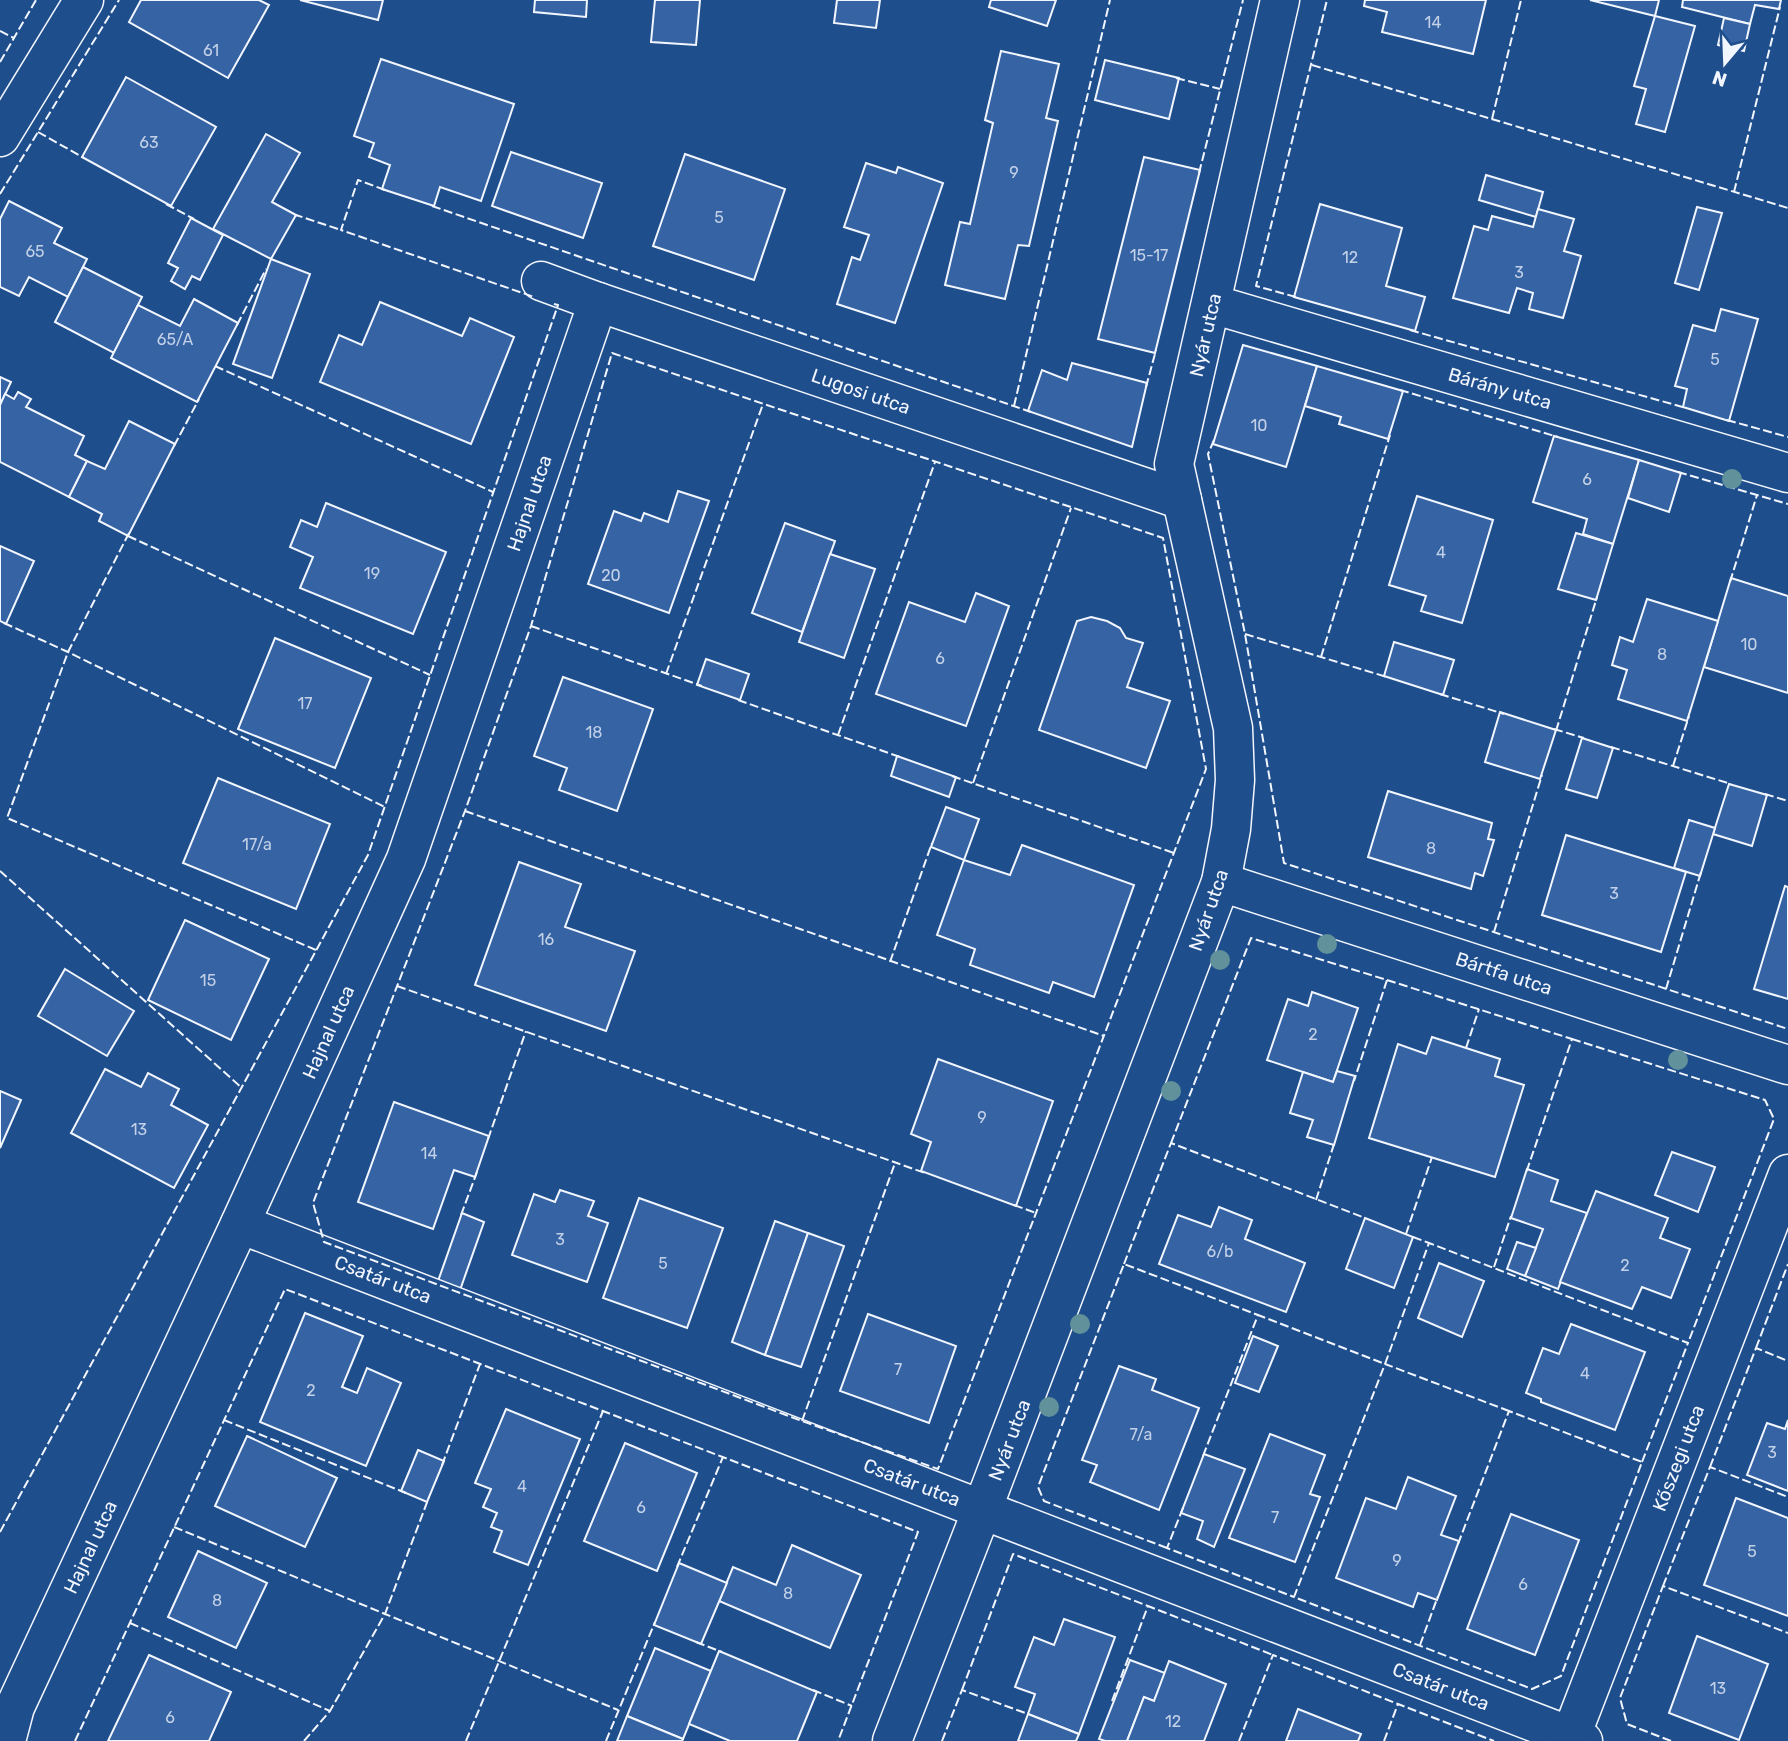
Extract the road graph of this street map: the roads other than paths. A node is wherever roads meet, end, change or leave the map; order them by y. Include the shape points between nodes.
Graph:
1 (84, 0) edge
2 (1280, 0) edge
3 (0, 137) edge
4 (541, 281) dead end
5 (598, 302) junction
6 (1212, 304) junction
7 (1788, 472) edge
8 (1182, 500) junction
9 (1221, 882) junction
10 (1788, 1065) edge
11 (1788, 1174) edge
12 (240, 1224) junction
13 (982, 1510) junction
14 (1574, 1740) edge
15 (6, 1741) edge
16 (892, 1741) edge

1 - 3 street
2 - 6 street, Nyár utca
4 - 5 street, Lugosi utca
5 - 8 street, Lugosi utca
5 - 12 street, Hajnal utca via 406,859
6 - 7 street, Bárány utca
6 - 8 street, Nyár utca via 1174,464
8 - 9 street, Nyár utca via 1233,727 1235,780
9 - 10 street, Bártfa utca
9 - 13 street, Nyár utca
11 - 14 street, Kőszegi utca
12 - 13 street, Csatár utca
12 - 15 street, Hajnal utca via 15,1707
13 - 14 street, Csatár utca
13 - 16 street, Nyár utca

